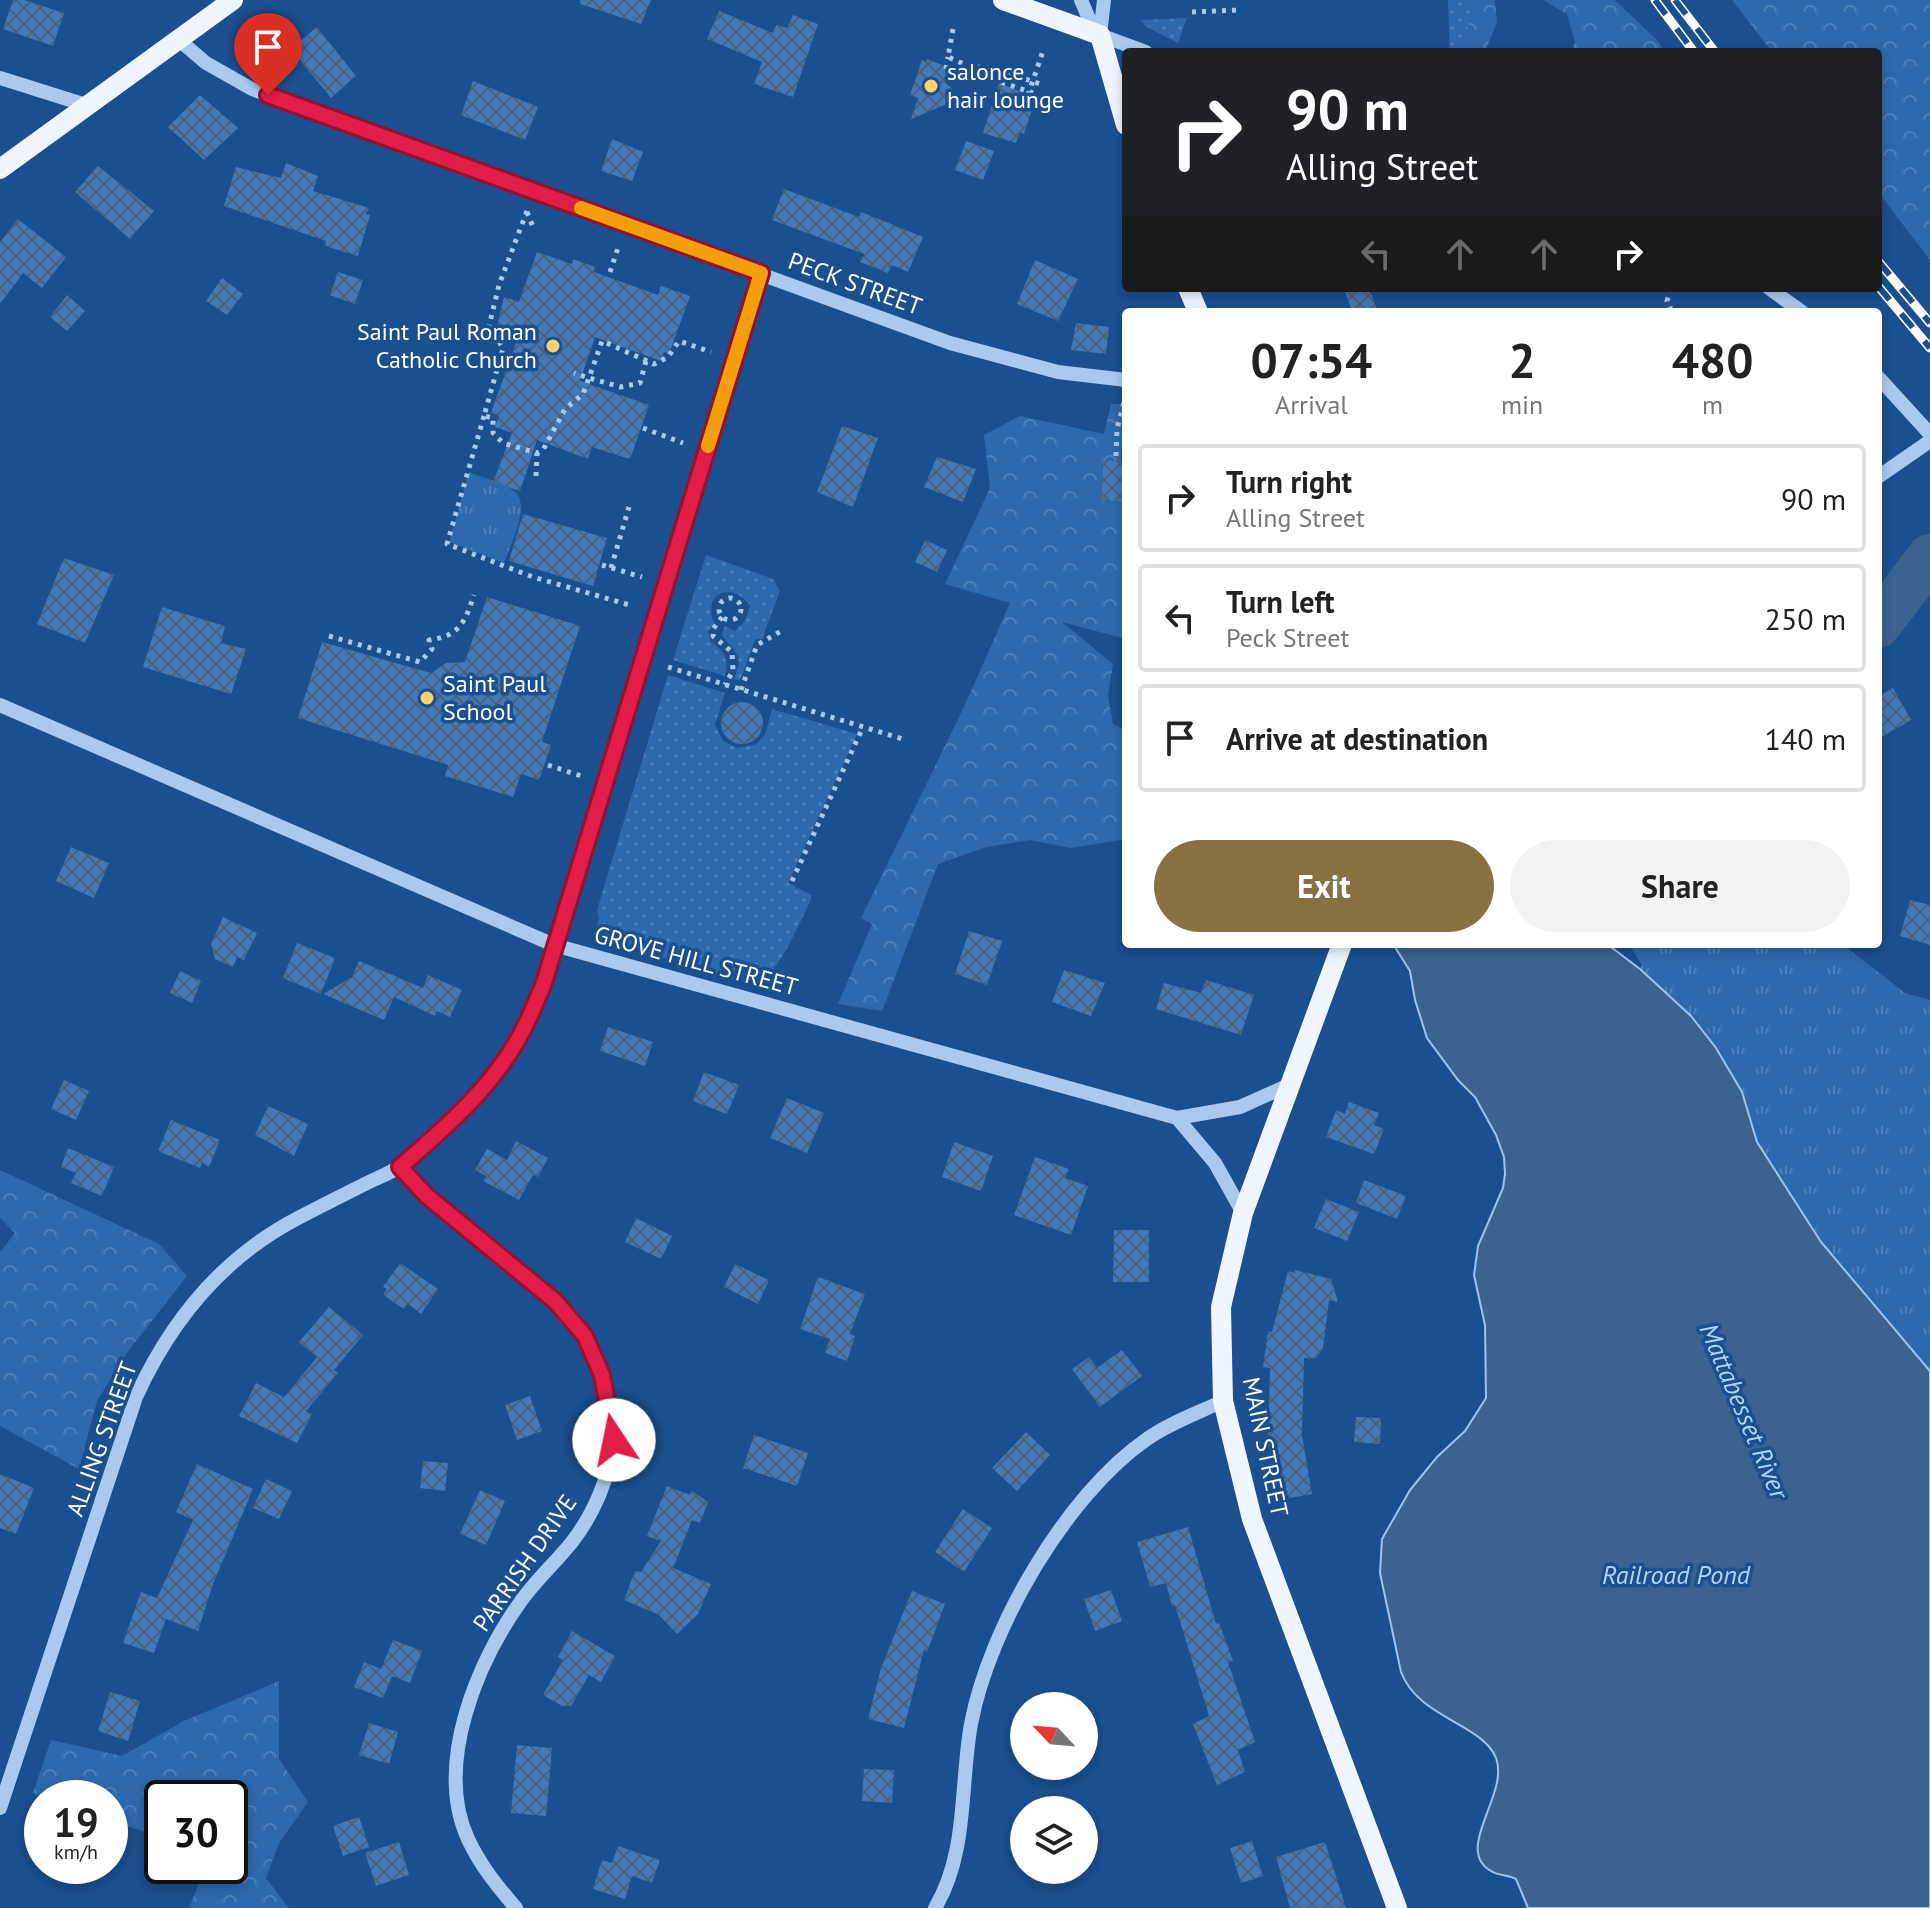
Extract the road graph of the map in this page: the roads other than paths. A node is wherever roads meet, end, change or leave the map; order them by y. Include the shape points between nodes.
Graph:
1 (233, 0) edge
2 (1003, 0) edge
3 (1081, 0) edge
4 (1104, 0) edge
5 (1100, 35) junction
6 (179, 40) junction
7 (1135, 48) edge
8 (0, 78) edge
9 (86, 105) junction
10 (1122, 111) edge
11 (0, 169) edge
12 (761, 273) junction
13 (1774, 292) edge
14 (1796, 308) edge
15 (1122, 380) edge
16 (1882, 381) edge
17 (1930, 434) edge
18 (1930, 441) edge
19 (1882, 474) edge
20 (0, 705) edge
21 (554, 945) junction
22 (1340, 948) edge
23 (1287, 1086) junction
24 (1177, 1118) junction
25 (400, 1167) junction
26 (1243, 1213) junction
27 (1223, 1401) junction
28 (0, 1808) edge
29 (516, 1908) edge
30 (935, 1908) edge
31 (1397, 1908) edge

1 - 6 main road
2 - 5 main road
3 - 5 street
4 - 5 street
5 - 7 street
5 - 10 main road
6 - 9 main road
6 - 12 street, PECK STREET via 206,63 252,89
8 - 9 street
9 - 11 main road
12 - 15 street, PECK STREET via 950,343 1058,372
12 - 21 street, ALLING STREET
13 - 14 street
16 - 17 street
18 - 19 street
20 - 21 street, GROVE HILL STREET
21 - 24 street, GROVE HILL STREET
21 - 25 street, ALLING STREET via 522,1034 487,1084
22 - 23 main road, MAIN STREET
23 - 24 street, GROVE HILL STREET via 1240,1107
23 - 26 main road, MAIN STREET
24 - 26 street via 1215,1163
25 - 28 street, ALLING STREET via 281,1227 237,1258 171,1330 136,1397
25 - 29 street, PARRISH DRIVE via 427,1196 555,1301 585,1336 602,1375 614,1440 602,1491 574,1540 496,1639 458,1745 456,1787 467,1837 489,1876
26 - 27 main road, MAIN STREET via 1221,1307
27 - 30 street via 1147,1438 1106,1474 1031,1574 985,1670 971,1724 958,1843
27 - 31 main road, MAIN STREET via 1252,1519

